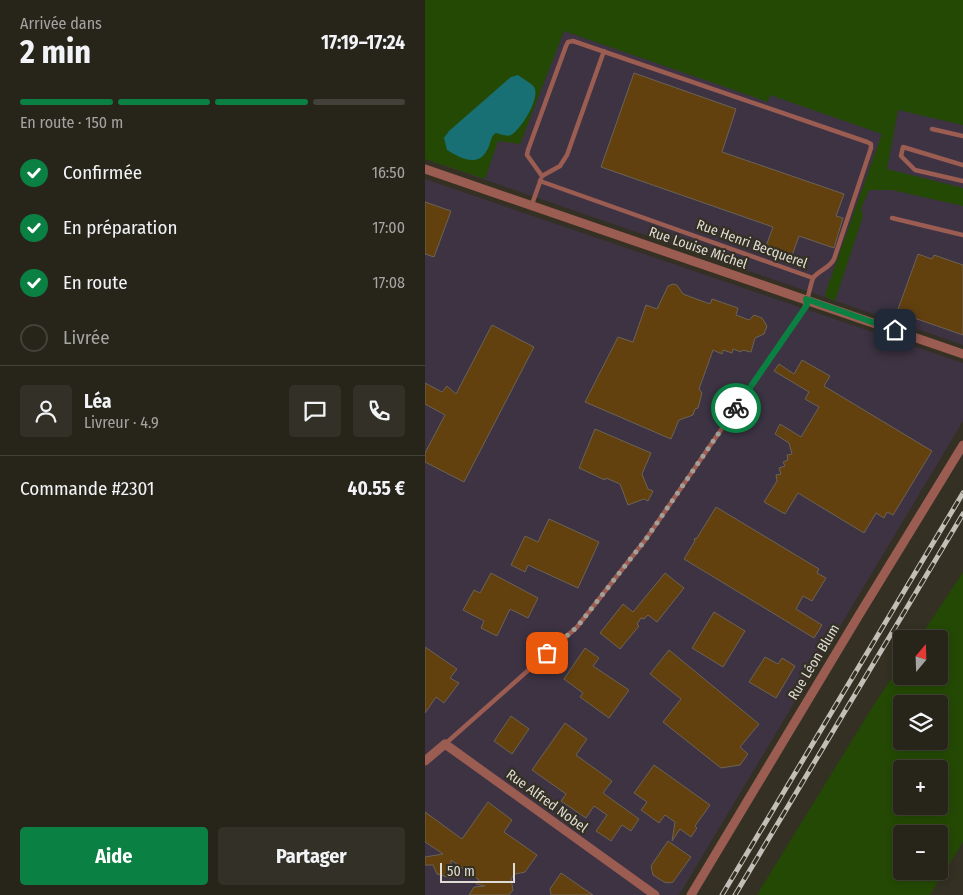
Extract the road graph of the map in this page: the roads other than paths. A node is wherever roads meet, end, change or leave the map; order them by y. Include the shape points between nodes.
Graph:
1 (604, 51) junction
2 (932, 129) dead end
3 (963, 136) edge
4 (963, 165) edge
5 (425, 169) edge
6 (541, 178) junction
7 (963, 181) edge
8 (531, 207) junction
9 (892, 218) dead end
10 (963, 234) edge
11 (813, 278) junction
12 (806, 299) junction
13 (963, 354) edge
14 (963, 445) edge
15 (445, 744) junction
16 (425, 760) edge
17 (655, 895) edge
18 (691, 895) edge

1 - 6 lane via 567,155 560,166
1 - 6 lane via 573,41 566,46 527,155
1 - 11 lane via 871,144 832,263
2 - 3 lane
4 - 7 lane via 903,147 901,156 915,170
5 - 8 street, Rue Louise Michel
6 - 8 lane
6 - 11 lane, Rue Henri Becquerel
8 - 12 street, Rue Louise Michel
9 - 10 lane
11 - 12 lane, Rue Henri Becquerel
12 - 13 street, Rue Louise Michel
12 - 15 lane, Rue Henri Becquerel via 807,305 646,539 577,627
14 - 18 street, Rue Léon Blum
15 - 16 street
15 - 17 street, Rue Alfred Nobel

